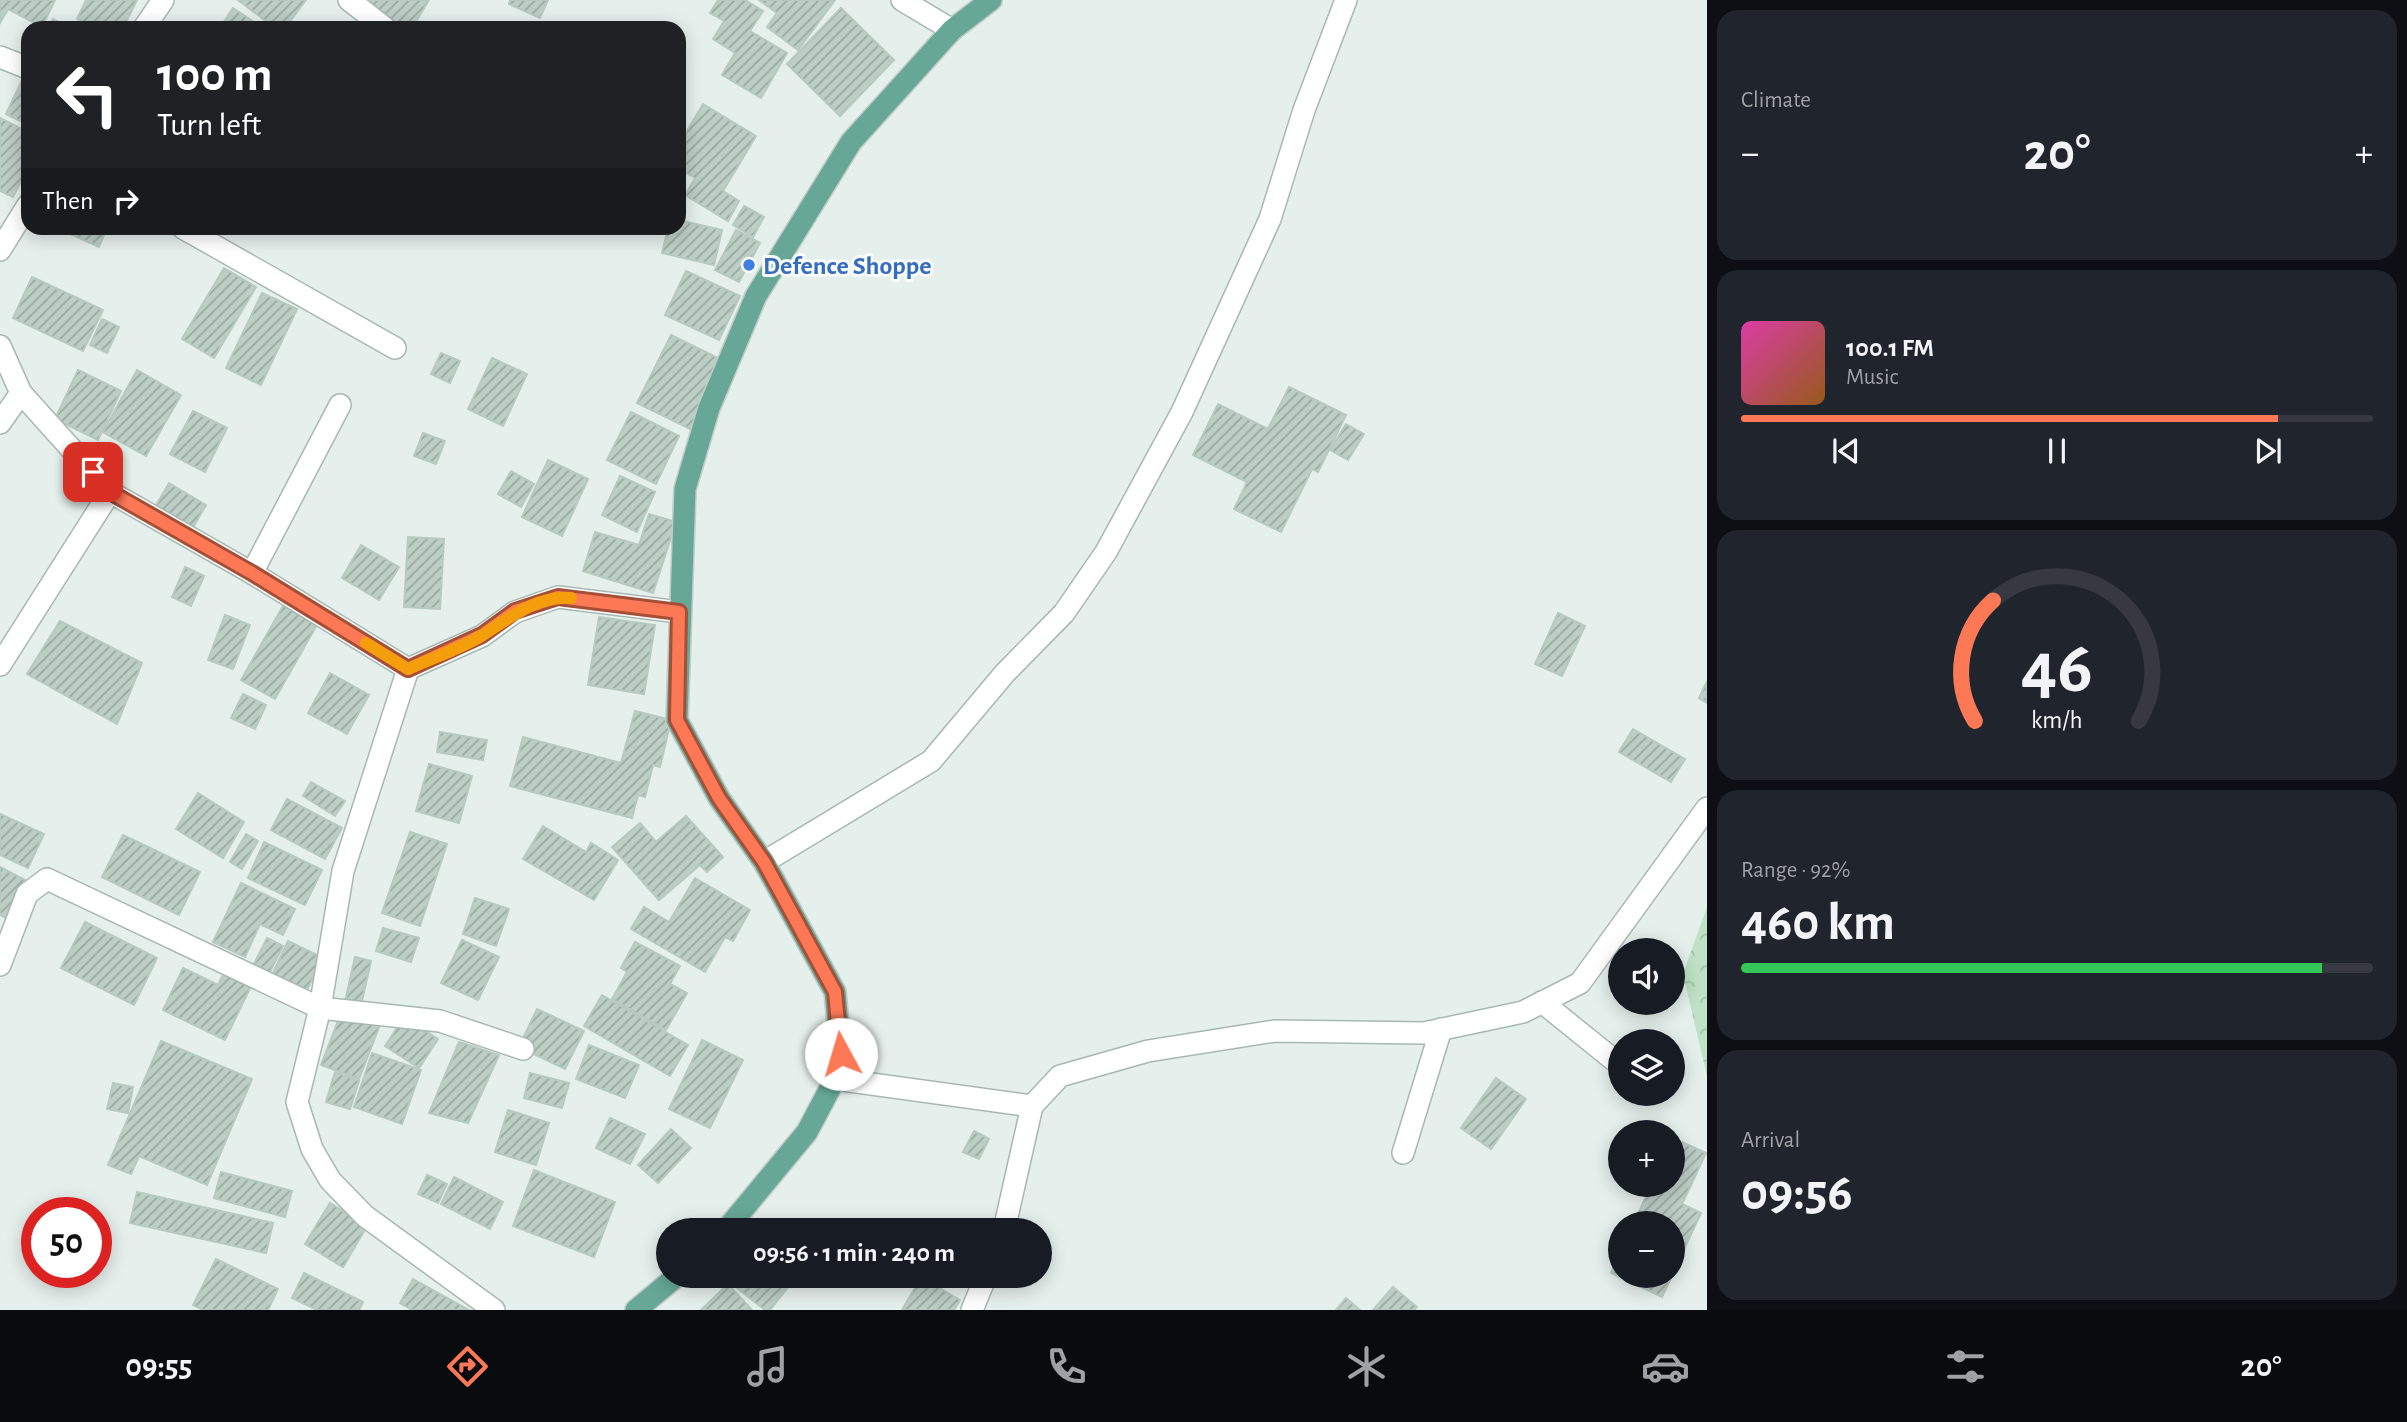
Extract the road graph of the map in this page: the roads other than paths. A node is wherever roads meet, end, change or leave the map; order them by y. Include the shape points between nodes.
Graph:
1 (163, 0) edge
2 (349, 0) edge
3 (902, 0) edge
4 (991, 0) edge
5 (1346, 0) edge
6 (150, 21) edge
7 (376, 21) edge
8 (953, 30) junction
9 (0, 57) edge
10 (21, 65) edge
11 (15, 213) edge
12 (195, 235) edge
13 (0, 250) edge
14 (0, 346) edge
15 (395, 348) dead end
16 (22, 393) junction
17 (340, 405) dead end
18 (0, 423) edge
19 (110, 492) junction
20 (252, 573) junction
21 (679, 612) junction
22 (0, 665) edge
23 (408, 669) junction
24 (1707, 808) edge
25 (764, 862) junction
26 (0, 965) edge
27 (1542, 1002) junction
28 (320, 1008) junction
29 (1441, 1029) junction
30 (523, 1049) dead end
31 (1608, 1055) edge
32 (835, 1079) junction
33 (1032, 1106) junction
34 (1403, 1153) dead end
35 (736, 1218) edge
36 (1007, 1218) edge
37 (663, 1288) edge
38 (981, 1288) edge
39 (495, 1310) edge
40 (636, 1310) edge
41 (972, 1310) edge

1 - 6 street
2 - 7 street
3 - 8 street
4 - 8 main road
5 - 25 street via 1304,110 1270,219 1182,412 1106,552 1064,613 1005,673 932,761
8 - 21 main road via 851,142 756,296 709,408 685,489
9 - 10 street
11 - 13 street
12 - 15 street
14 - 16 street
16 - 18 street
16 - 19 street
17 - 20 street
19 - 20 street
19 - 22 street
20 - 23 street
21 - 23 street via 558,597 515,611 482,635
21 - 25 main road via 677,720 719,798
23 - 28 street via 343,871
24 - 27 street via 1580,983
25 - 32 main road via 835,992 841,1054
26 - 28 street via 27,894 47,880
27 - 29 street via 1523,1012
27 - 31 street
28 - 30 street via 440,1021
28 - 39 street via 297,1102 312,1149 330,1181 365,1216
29 - 33 street via 1424,1033 1275,1031 1148,1051 1060,1076
29 - 34 street
32 - 33 street
32 - 35 main road via 807,1132
33 - 36 street
37 - 40 main road
38 - 41 street

